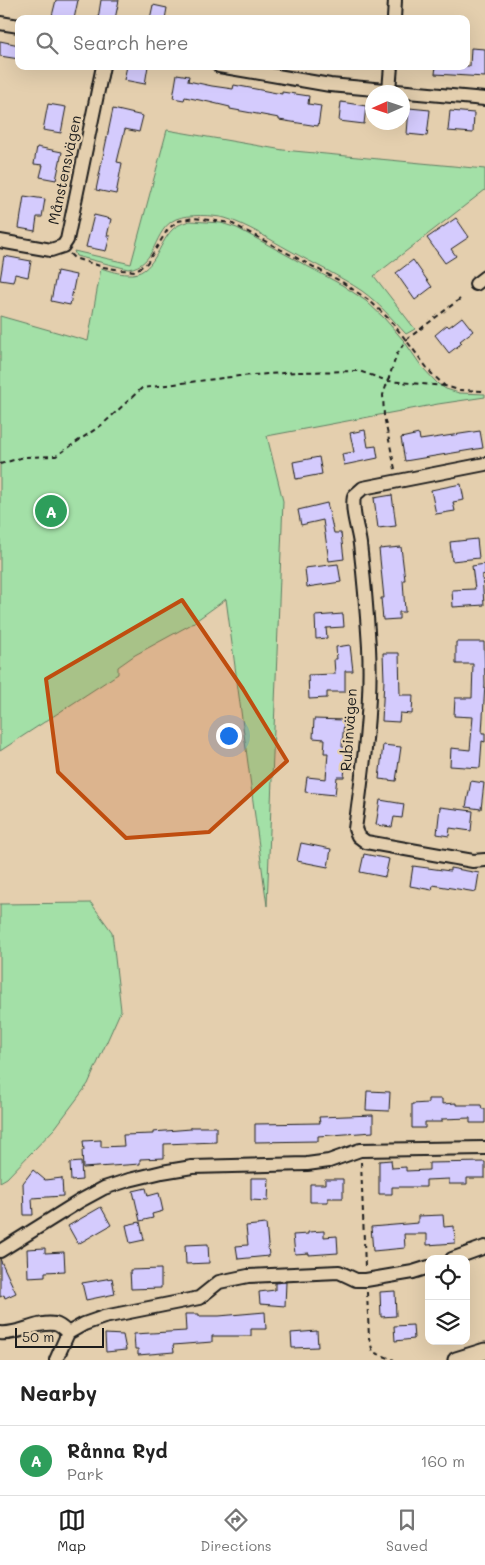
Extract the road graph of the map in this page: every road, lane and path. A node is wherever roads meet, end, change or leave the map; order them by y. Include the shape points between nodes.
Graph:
1 (395, 0) edge
2 (394, 15) edge
3 (0, 23) edge
4 (15, 25) edge
5 (102, 70) edge
6 (242, 70) edge
7 (391, 70) edge
8 (389, 85) edge
9 (365, 88) edge
10 (410, 92) edge
11 (485, 99) edge
12 (0, 241) edge
13 (68, 253) dead end
14 (460, 299) dead end
15 (406, 340) junction
16 (388, 381) junction
17 (445, 386) junction
18 (485, 391) edge
19 (0, 464) edge
20 (485, 464) edge
21 (396, 475) dead end
22 (485, 860) edge
23 (485, 1148) edge
24 (360, 1150) junction
25 (485, 1248) edge
26 (0, 1251) edge
27 (464, 1255) edge
28 (425, 1268) edge
29 (366, 1280) junction
30 (0, 1333) edge
31 (68, 1333) junction
32 (485, 1351) edge
33 (460, 1359) edge
34 (56, 1360) edge
35 (394, 1360) edge

1 - 2 street
3 - 4 street
5 - 12 street, Månstensvägen via 67,240 63,246 51,250
6 - 9 street
7 - 8 street
10 - 11 street
13 - 15 path via 104,267 135,271 147,263 168,229 178,221 194,218 231,223 342,282 370,301
14 - 15 path
15 - 16 path via 397,354
15 - 17 path
16 - 17 path
16 - 19 path via 358,371 297,372 142,388 103,424 56,456 24,457
16 - 21 path via 383,395 384,416
17 - 18 path
20 - 22 street, Rubinvägen via 363,488 354,496 352,506 364,580 369,649 368,715 355,829 366,842 474,862
23 - 24 street
24 - 26 street via 329,1161 307,1164 192,1167 129,1180 80,1200
24 - 29 path
25 - 27 street
28 - 29 street
29 - 31 street via 356,1280 338,1272 248,1276 219,1282 199,1298 104,1317
29 - 35 path via 369,1338 373,1352
30 - 31 street via 57,1324
31 - 34 street
32 - 33 street

